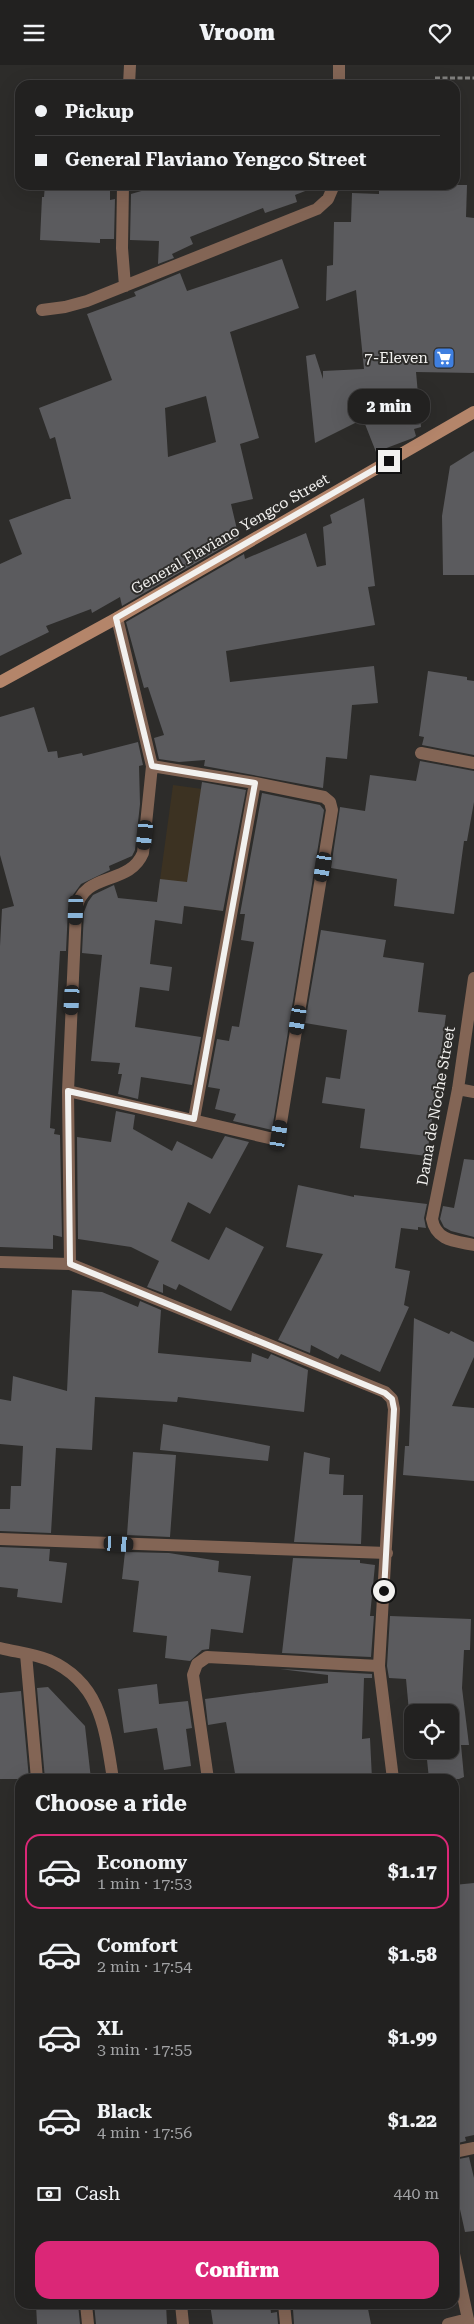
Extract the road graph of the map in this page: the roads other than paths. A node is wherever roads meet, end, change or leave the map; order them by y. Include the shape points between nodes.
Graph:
1 (130, 65) edge
2 (339, 65) edge
3 (129, 80) edge
4 (339, 80) edge
5 (123, 190) edge
6 (332, 190) edge
7 (125, 286) junction
8 (42, 310) dead end
9 (474, 412) edge
10 (116, 618) junction
11 (0, 682) edge
12 (421, 753) dead end
13 (474, 763) edge
14 (152, 766) junction
15 (255, 783) junction
16 (474, 978) edge
17 (458, 1089) junction
18 (68, 1091) junction
19 (474, 1092) edge
20 (194, 1119) junction
21 (474, 1245) edge
22 (0, 1261) edge
23 (70, 1264) junction
24 (0, 1539) edge
25 (387, 1553) junction
26 (0, 1648) edge
27 (26, 1655) junction
28 (379, 1666) junction
29 (37, 1774) edge
30 (112, 1774) edge
31 (207, 1774) edge
32 (392, 1774) edge
33 (474, 2148) edge
34 (459, 2152) edge
35 (459, 2277) edge
36 (86, 2309) edge
37 (182, 2309) edge
38 (284, 2309) edge
39 (469, 2322) edge
40 (88, 2324) edge
41 (184, 2324) edge
42 (286, 2324) edge
43 (448, 2324) edge

1 - 3 street
2 - 4 street
5 - 7 street
6 - 7 street via 328,199 316,209
7 - 8 street via 79,303
9 - 10 main road, General Flaviano Yengco Street
10 - 11 main road, General Flaviano Yengco Street
10 - 14 street
12 - 13 street
14 - 15 street
14 - 18 street via 143,853 139,862 132,869 86,889 78,897
15 - 20 street
15 - 20 street via 324,797 332,810 279,1135 269,1138
16 - 17 street, Dama de Noche Street
17 - 19 street
17 - 21 street, Dama de Noche Street via 432,1219 440,1237
18 - 20 street
18 - 23 street
22 - 23 street
23 - 25 street via 385,1393 392,1399
24 - 25 street
25 - 28 street
26 - 27 street
27 - 29 street
27 - 30 street via 47,1660 67,1670 84,1686 98,1708
28 - 31 street via 207,1657 202,1660 193,1675
28 - 32 street
33 - 34 street
35 - 39 street
36 - 40 street
37 - 41 street
38 - 42 street
39 - 43 street

